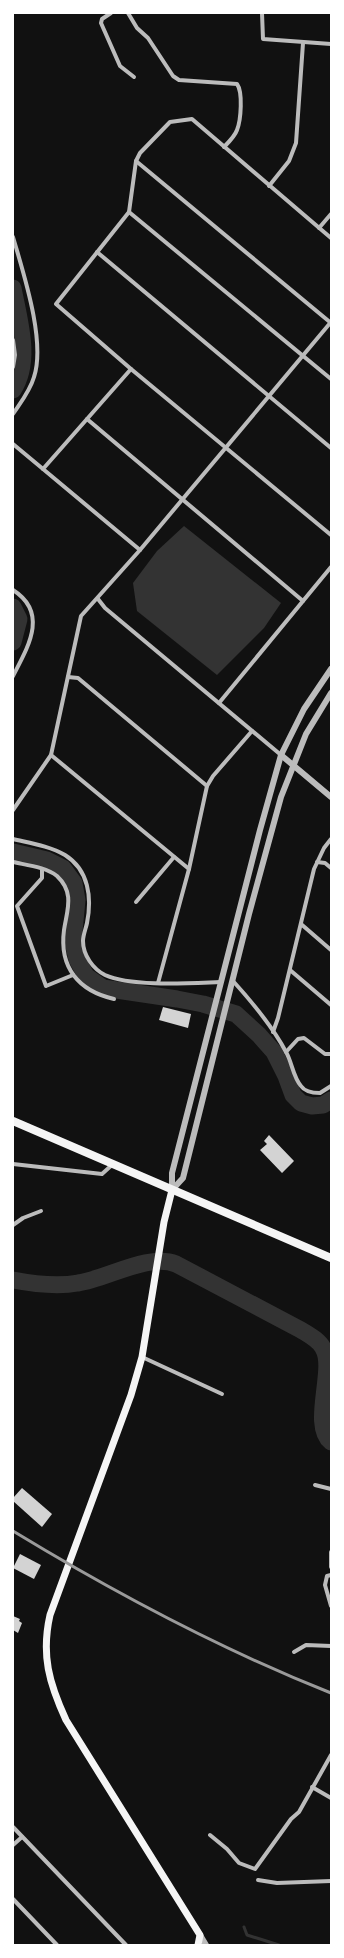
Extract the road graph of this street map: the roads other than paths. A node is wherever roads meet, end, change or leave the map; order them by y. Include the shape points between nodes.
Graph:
1 (111, 13) edge
2 (128, 13) edge
3 (262, 13) edge
4 (303, 43) junction
5 (331, 44) edge
6 (134, 78) dead end
7 (224, 147) junction
8 (136, 161) junction
9 (269, 186) junction
10 (129, 212) junction
11 (331, 214) edge
12 (319, 228) junction
13 (13, 236) edge
14 (331, 238) edge
15 (97, 252) junction
16 (331, 323) edge
17 (13, 340) edge
18 (302, 355) junction
19 (13, 367) edge
20 (131, 369) junction
21 (331, 379) edge
22 (269, 395) junction
23 (13, 414) edge
24 (87, 419) junction
25 (13, 444) edge
26 (225, 447) junction
27 (331, 448) edge
28 (42, 469) junction
29 (182, 500) junction
30 (331, 535) edge
31 (140, 550) junction
32 (331, 567) edge
33 (13, 590) edge
34 (98, 599) junction
35 (302, 600) junction
36 (331, 669) edge
37 (13, 676) edge
38 (68, 677) junction
39 (331, 693) edge
40 (219, 703) junction
41 (252, 731) junction
42 (51, 755) junction
43 (281, 755) junction
44 (292, 766) junction
45 (207, 786) junction
46 (331, 798) edge
47 (13, 810) edge
48 (13, 839) edge
49 (331, 840) edge
50 (174, 857) junction
51 (13, 862) edge
52 (316, 862) junction
53 (331, 868) edge
54 (189, 869) junction
55 (42, 870) junction
56 (136, 902) dead end
57 (301, 924) junction
58 (331, 950) edge
59 (290, 970) junction
60 (73, 975) junction
61 (233, 981) junction
62 (220, 982) junction
63 (158, 983) junction
64 (114, 999) dead end
65 (331, 1005) edge
66 (273, 1032) junction
67 (286, 1052) junction
68 (331, 1054) edge
69 (331, 1086) edge
70 (13, 1120) edge
71 (13, 1164) edge
72 (113, 1164) junction
73 (172, 1190) junction
74 (41, 1211) dead end
75 (13, 1225) edge
76 (331, 1258) edge
77 (142, 1357) junction
78 (222, 1394) dead end
79 (315, 1485) dead end
80 (331, 1489) edge
81 (331, 1552) edge
82 (331, 1567) edge
83 (331, 1575) edge
84 (331, 1606) edge
85 (331, 1646) edge
86 (294, 1652) dead end
87 (331, 1755) edge
88 (312, 1787) junction
89 (331, 1798) edge
90 (13, 1827) edge
91 (210, 1835) dead end
92 (22, 1837) junction
93 (13, 1844) edge
94 (258, 1880) dead end
95 (331, 1881) edge
96 (13, 1899) edge
97 (200, 1936) junction
98 (57, 1945) edge
99 (126, 1945) edge
100 (198, 1945) edge
101 (206, 1945) edge

1 - 6 street via 102,19 101,23 120,66
2 - 7 street via 173,76 179,80 237,84 240,89 239,123 237,132
3 - 4 street via 263,39
4 - 5 street
4 - 9 street via 296,143 289,161
7 - 8 street via 192,119 170,122 140,153
7 - 9 street
8 - 10 street
8 - 16 street
9 - 12 street
10 - 15 street
10 - 18 street
11 - 12 street
12 - 14 street
13 - 23 street via 32,309 38,349 35,376
15 - 20 street via 56,304
15 - 22 street
16 - 18 street
17 - 19 street
18 - 21 street
18 - 22 street
20 - 24 street
20 - 26 street
22 - 26 street
22 - 27 street
24 - 28 street
24 - 29 street
25 - 28 street
26 - 29 street
26 - 30 street
28 - 31 street
29 - 31 street
29 - 35 street
31 - 34 street
32 - 35 street
33 - 37 street via 24,598 29,606 34,624 29,643
34 - 38 street via 82,616
34 - 40 street via 105,608
35 - 40 street
36 - 43 street via 304,709
38 - 42 street
38 - 45 street via 78,678
39 - 44 street via 306,734
40 - 41 street
41 - 43 street
41 - 45 street
42 - 47 street
42 - 50 street
43 - 44 street
43 - 62 street
44 - 46 street
44 - 61 street via 281,797
45 - 54 street
48 - 63 street via 49,848 75,862 89,888 91,901 83,940 87,956 93,966 106,975
49 - 52 street
50 - 54 street
50 - 56 street
51 - 55 street
52 - 53 street via 325,863
52 - 57 street
54 - 63 street
55 - 60 street via 55,875 68,892 63,940 67,963
55 - 60 street via 42,878 17,906 46,986
57 - 58 street
57 - 59 street
59 - 65 street
59 - 66 street
60 - 64 street via 92,993
61 - 66 street
61 - 73 street via 183,1178
62 - 63 street
62 - 73 street via 172,1173
66 - 67 street
67 - 68 street via 298,1038 304,1038 325,1054
67 - 69 street via 301,1086 307,1091 320,1093
70 - 72 main road
71 - 72 street via 102,1174
72 - 73 main road
73 - 76 main road
73 - 77 main road via 164,1222
74 - 75 street
77 - 78 street
77 - 97 main road via 129,1402 50,1615 47,1664 56,1698 73,1734
79 - 80 street
81 - 82 street
83 - 84 street via 327,1576 325,1585
85 - 86 street via 306,1645
87 - 88 street
88 - 89 street
88 - 91 street via 299,1812 291,1819 255,1869 239,1863
90 - 92 street
92 - 93 street
92 - 99 street
94 - 95 street via 277,1884
96 - 98 street
97 - 100 main road
97 - 101 street

